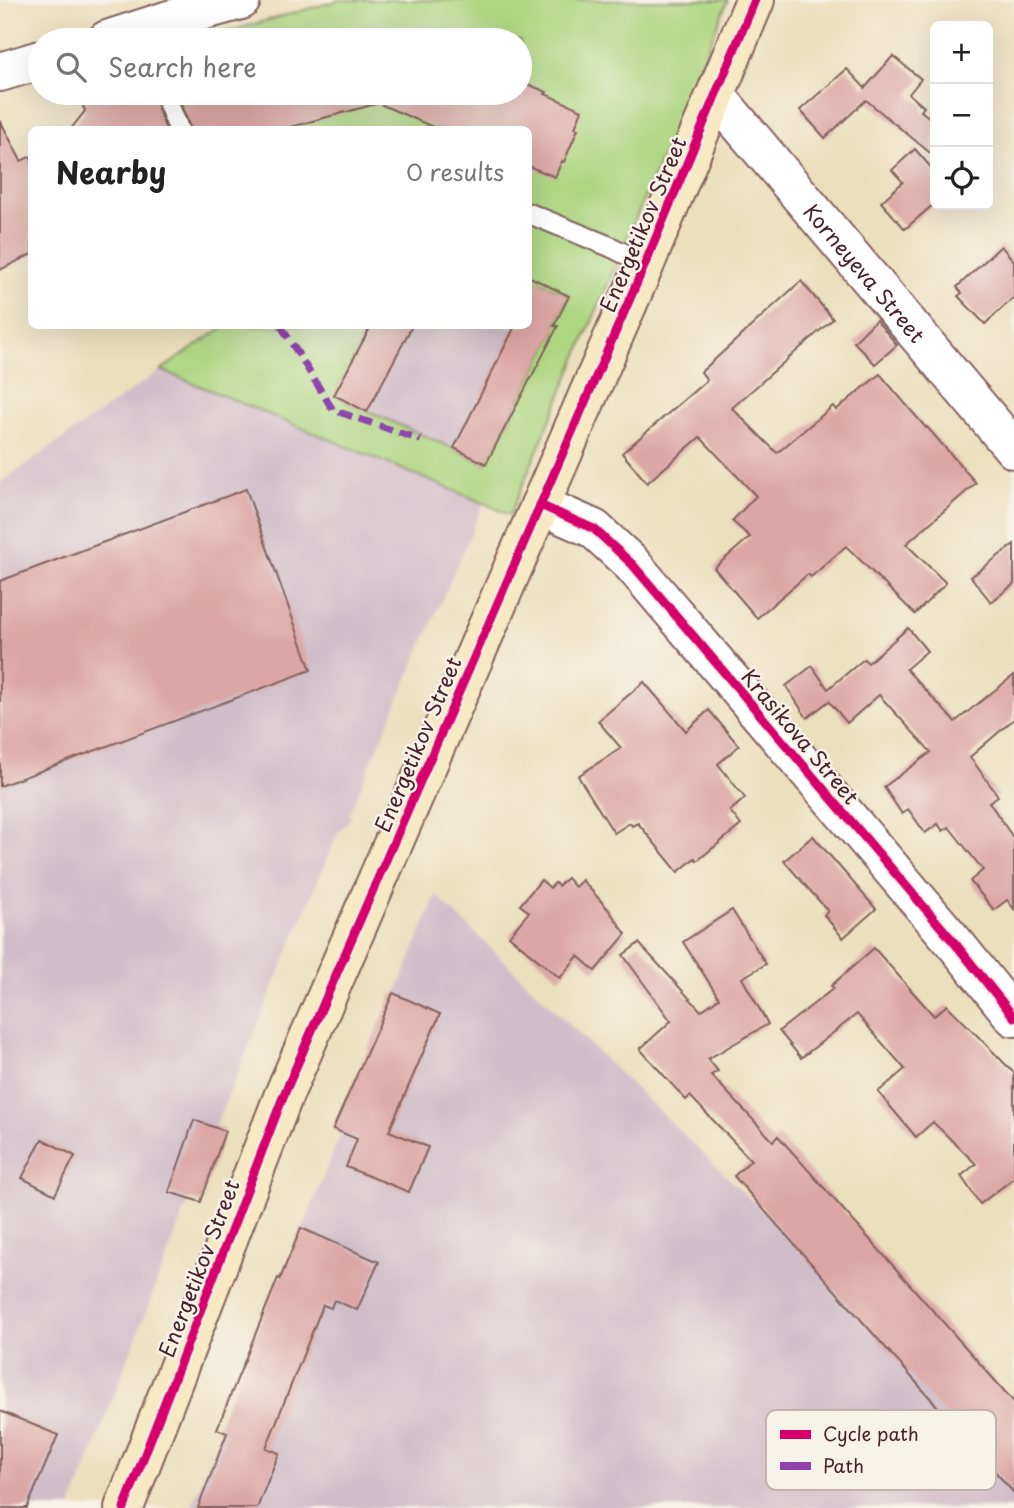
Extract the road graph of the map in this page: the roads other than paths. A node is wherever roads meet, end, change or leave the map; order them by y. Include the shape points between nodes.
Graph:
1 (242, 0) edge
2 (755, 0) edge
3 (144, 26) edge
4 (28, 64) edge
5 (0, 72) edge
6 (716, 96) junction
7 (169, 105) edge
8 (177, 126) edge
9 (532, 215) edge
10 (645, 264) junction
11 (1014, 449) edge
12 (540, 505) junction
13 (1014, 1017) edge
14 (124, 1508) edge

1 - 3 street
2 - 6 street, Energetikov Street
4 - 5 street
6 - 10 street, Energetikov Street
6 - 11 street, Korneyeva Street
7 - 8 lane
9 - 10 lane
10 - 12 street, Energetikov Street
12 - 13 street, Krasikova Street via 594,529 632,564
12 - 14 street, Energetikov Street via 283,1097

